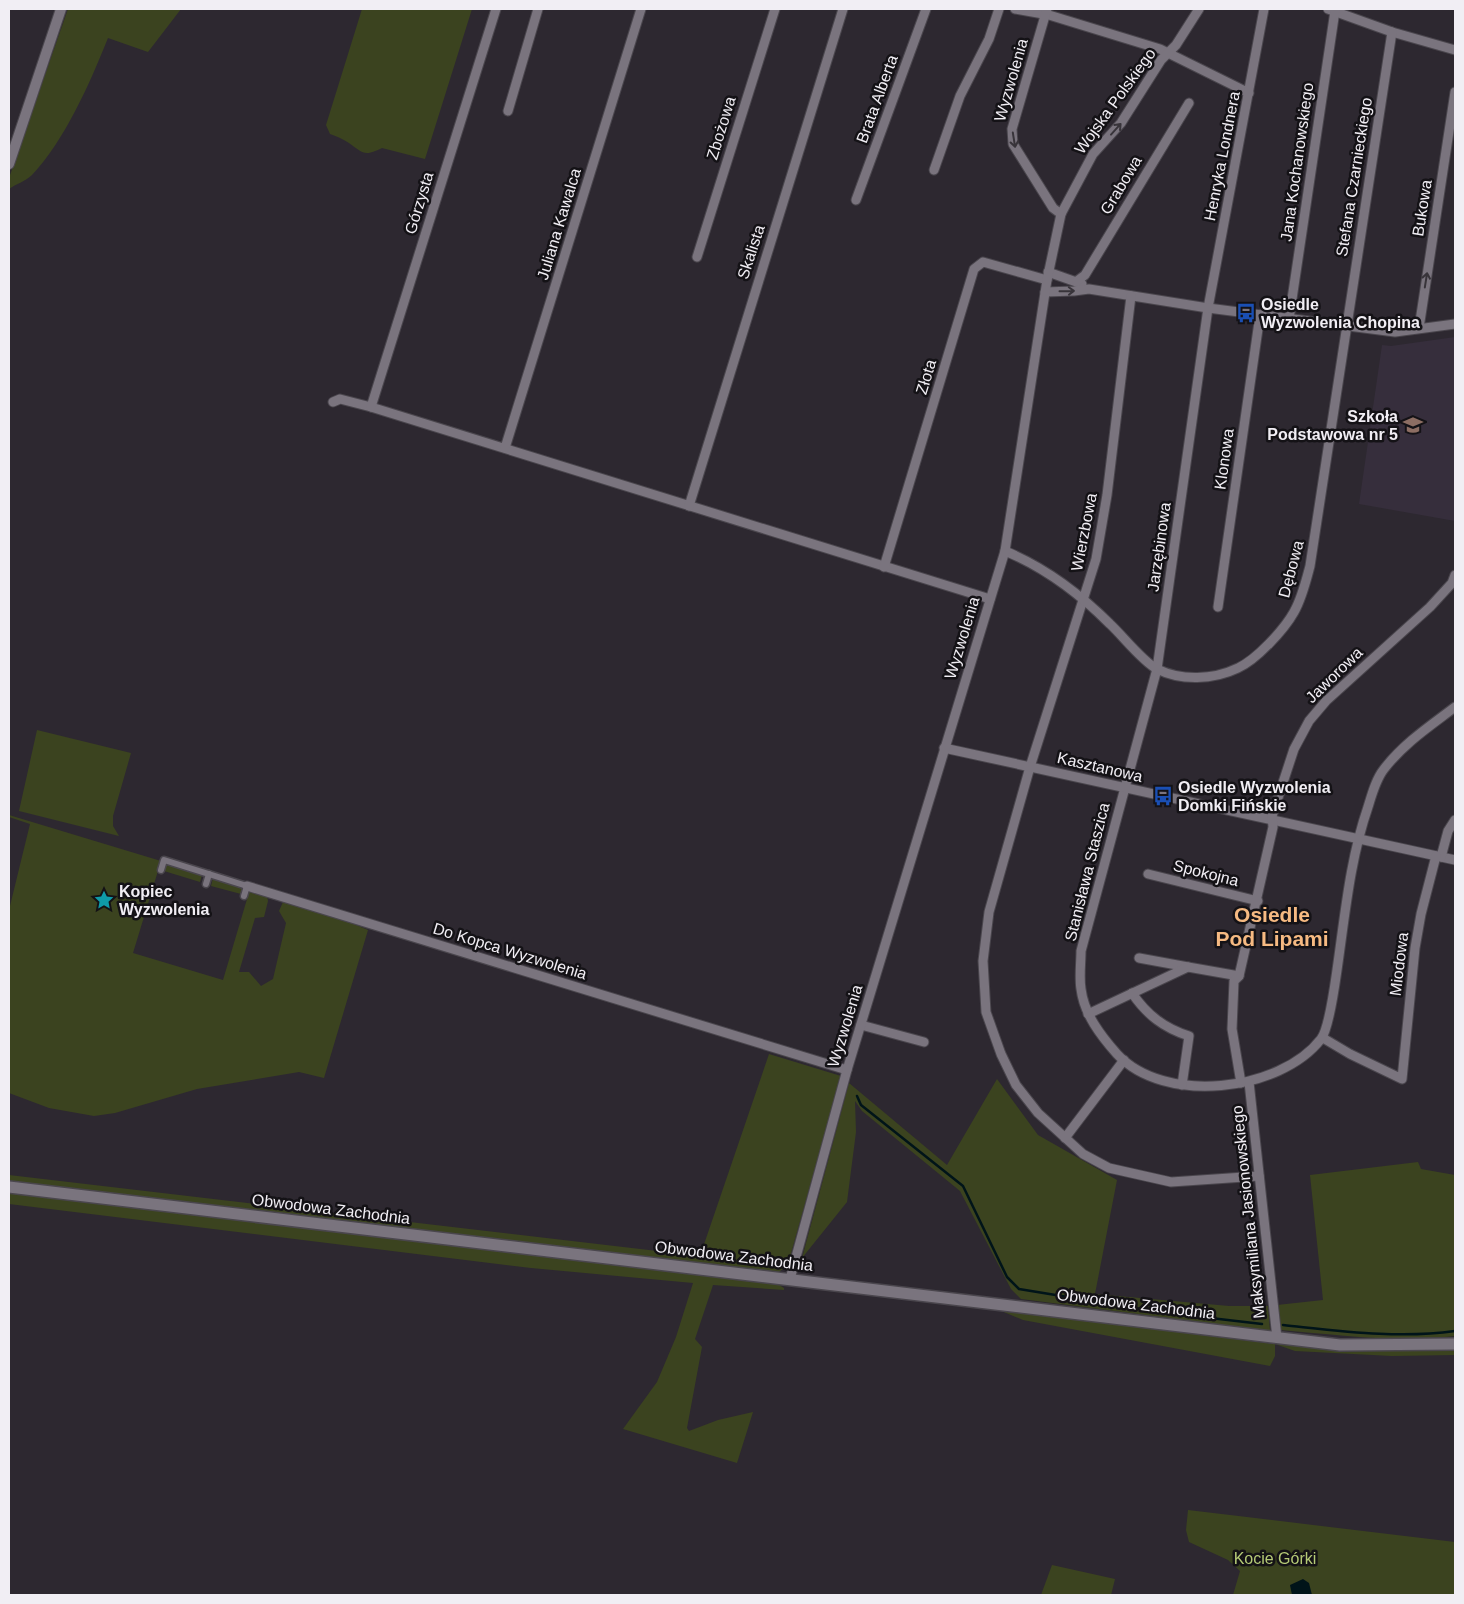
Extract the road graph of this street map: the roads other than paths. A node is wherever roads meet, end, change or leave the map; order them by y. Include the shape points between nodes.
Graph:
1 (61, 9) edge
2 (496, 9) edge
3 (538, 9) edge
4 (642, 9) edge
5 (775, 9) edge
6 (843, 9) edge
7 (926, 9) edge
8 (999, 9) edge
9 (1015, 9) edge
10 (1200, 9) edge
11 (1264, 9) edge
12 (1331, 10) edge
13 (1046, 12) edge
14 (1392, 32) junction
15 (1455, 50) edge
16 (1168, 52) junction
17 (1455, 92) edge
18 (1249, 93) junction
19 (1189, 103) dead end
20 (508, 111) dead end
21 (9, 164) edge
22 (934, 170) dead end
23 (856, 200) dead end
24 (1061, 214) junction
25 (697, 257) dead end
26 (1047, 276) junction
27 (1077, 281) junction
28 (1089, 289) junction
29 (1045, 292) junction
30 (1131, 296) junction
31 (1208, 308) junction
32 (1260, 315) junction
33 (1289, 318) junction
34 (1455, 324) edge
35 (1346, 327) junction
36 (1419, 328) junction
37 (333, 402) dead end
38 (371, 407) junction
39 (505, 448) junction
40 (689, 506) junction
41 (1005, 551) junction
42 (884, 567) junction
43 (1455, 575) edge
44 (990, 599) junction
45 (1085, 600) junction
46 (1218, 607) dead end
47 (1157, 669) junction
48 (1455, 707) edge
49 (944, 748) junction
50 (1030, 767) junction
51 (1125, 788) junction
52 (1455, 820) edge
53 (1272, 821) junction
54 (1357, 839) junction
55 (1439, 856) junction
56 (1455, 860) edge
57 (161, 870) dead end
58 (209, 874) junction
59 (1148, 874) dead end
60 (206, 884) dead end
61 (247, 886) junction
62 (244, 896) dead end
63 (1258, 901) junction
64 (1139, 958) dead end
65 (1188, 967) junction
66 (1239, 976) junction
67 (1132, 993) junction
68 (1088, 1014) junction
69 (861, 1025) junction
70 (1323, 1038) junction
71 (924, 1042) dead end
72 (1124, 1060) junction
73 (847, 1070) junction
74 (1245, 1082) junction
75 (1182, 1085) junction
76 (1065, 1138) junction
77 (1259, 1176) junction
78 (9, 1187) edge
79 (790, 1279) junction
80 (1277, 1338) junction
81 (1455, 1344) edge

1 - 21 street
2 - 38 street, Górzysta
3 - 20 street
4 - 39 street, Juliana Kawalca
5 - 25 street, Zbożowa
6 - 40 street, Skalista
7 - 23 street, Brata Alberta
8 - 22 street via 989,39 960,96
9 - 13 street
10 - 16 street, Wojska Polskiego
11 - 18 street, Henryka Londnera
12 - 14 street
12 - 33 street, Jana Kochanowskiego
13 - 16 street
13 -> 24 street, Wyzwolenia via 1012,129 1013,144 1053,208
14 - 15 street
14 - 35 street, Stefana Czarnieckiego
16 - 18 street
24 -> 16 street, Wojska Polskiego via 1093,154 1121,123
36 -> 17 street, Bukowa
18 - 31 street, Henryka Londnera
19 - 27 street, Grabowa via 1085,275
24 - 26 street, Wyzwolenia
26 - 27 street
26 - 29 street, Wyzwolenia
26 - 42 street, Złota via 983,262 974,269
27 - 28 street
29 -> 28 street
28 - 30 street
29 - 41 street, Wyzwolenia
30 - 31 street
30 - 45 street, Wierzbowa via 1107,495
31 - 32 street
31 - 47 street, Jarzębinowa
32 - 33 street
32 - 46 street, Klonowa
33 - 35 street
34 - 36 street
35 - 36 street via 1395,332
35 - 47 street, Dębowa via 1310,566 1295,610 1274,639 1238,668 1202,678 1186,678
37 - 38 street via 340,399
38 - 39 street
39 - 40 street
40 - 42 street
41 - 44 street, Wyzwolenia
41 - 45 street, Dębowa via 1038,566
42 - 44 street
43 - 53 street, Jaworowa via 1452,583 1430,607 1326,700 1309,721 1294,749
44 - 49 street, Wyzwolenia
45 - 47 street, Dębowa
45 - 50 street, Wierzbowa
47 - 51 street, Jarzębinowa
48 - 54 street via 1405,745 1383,770
49 - 50 street, Kasztanowa
49 - 69 street, Wyzwolenia
50 - 51 street, Kasztanowa
50 - 76 street, Wierzbowa via 989,912 983,962 986,1012 1016,1085 1038,1113
51 - 53 street, Kasztanowa
51 - 68 street, Stanisława Staszica via 1081,951 1081,989
52 - 55 street, Miodowa
53 - 54 street, Kasztanowa
53 - 63 street, Jaworowa
54 - 55 street, Kasztanowa
54 - 70 street via 1333,995
55 - 56 street, Kasztanowa
55 - 70 street, Miodowa via 1421,914 1415,948 1402,1079
57 - 58 street, Do Kopca Wyzwolenia via 164,860
58 - 60 street
58 - 61 street, Do Kopca Wyzwolenia
59 - 63 street, Spokojna
61 - 62 street
61 - 73 street, Do Kopca Wyzwolenia
63 - 66 street, Jaworowa
64 - 65 street
65 - 66 street
65 - 67 street
66 - 74 street, Maksymiliana Jasionowskiego via 1234,981 1232,1029
67 - 68 street
67 - 75 street via 1156,1020 1170,1030 1189,1036
68 - 72 street, Stanisława Staszica
69 - 71 street
69 - 73 street, Wyzwolenia
70 - 74 street, Stanisława Staszica via 1295,1064
72 - 75 street, Stanisława Staszica via 1148,1076
72 - 76 street
73 - 79 street, Wyzwolenia
74 - 75 street, Stanisława Staszica
74 - 77 street, Maksymiliana Jasionowskiego
76 - 77 street, Wierzbowa via 1083,1154 1109,1168 1171,1182
77 - 80 street, Maksymiliana Jasionowskiego
78 - 79 main road, Obwodowa Zachodnia
79 - 80 main road, Obwodowa Zachodnia
80 - 81 main road, Obwodowa Zachodnia via 1340,1345

